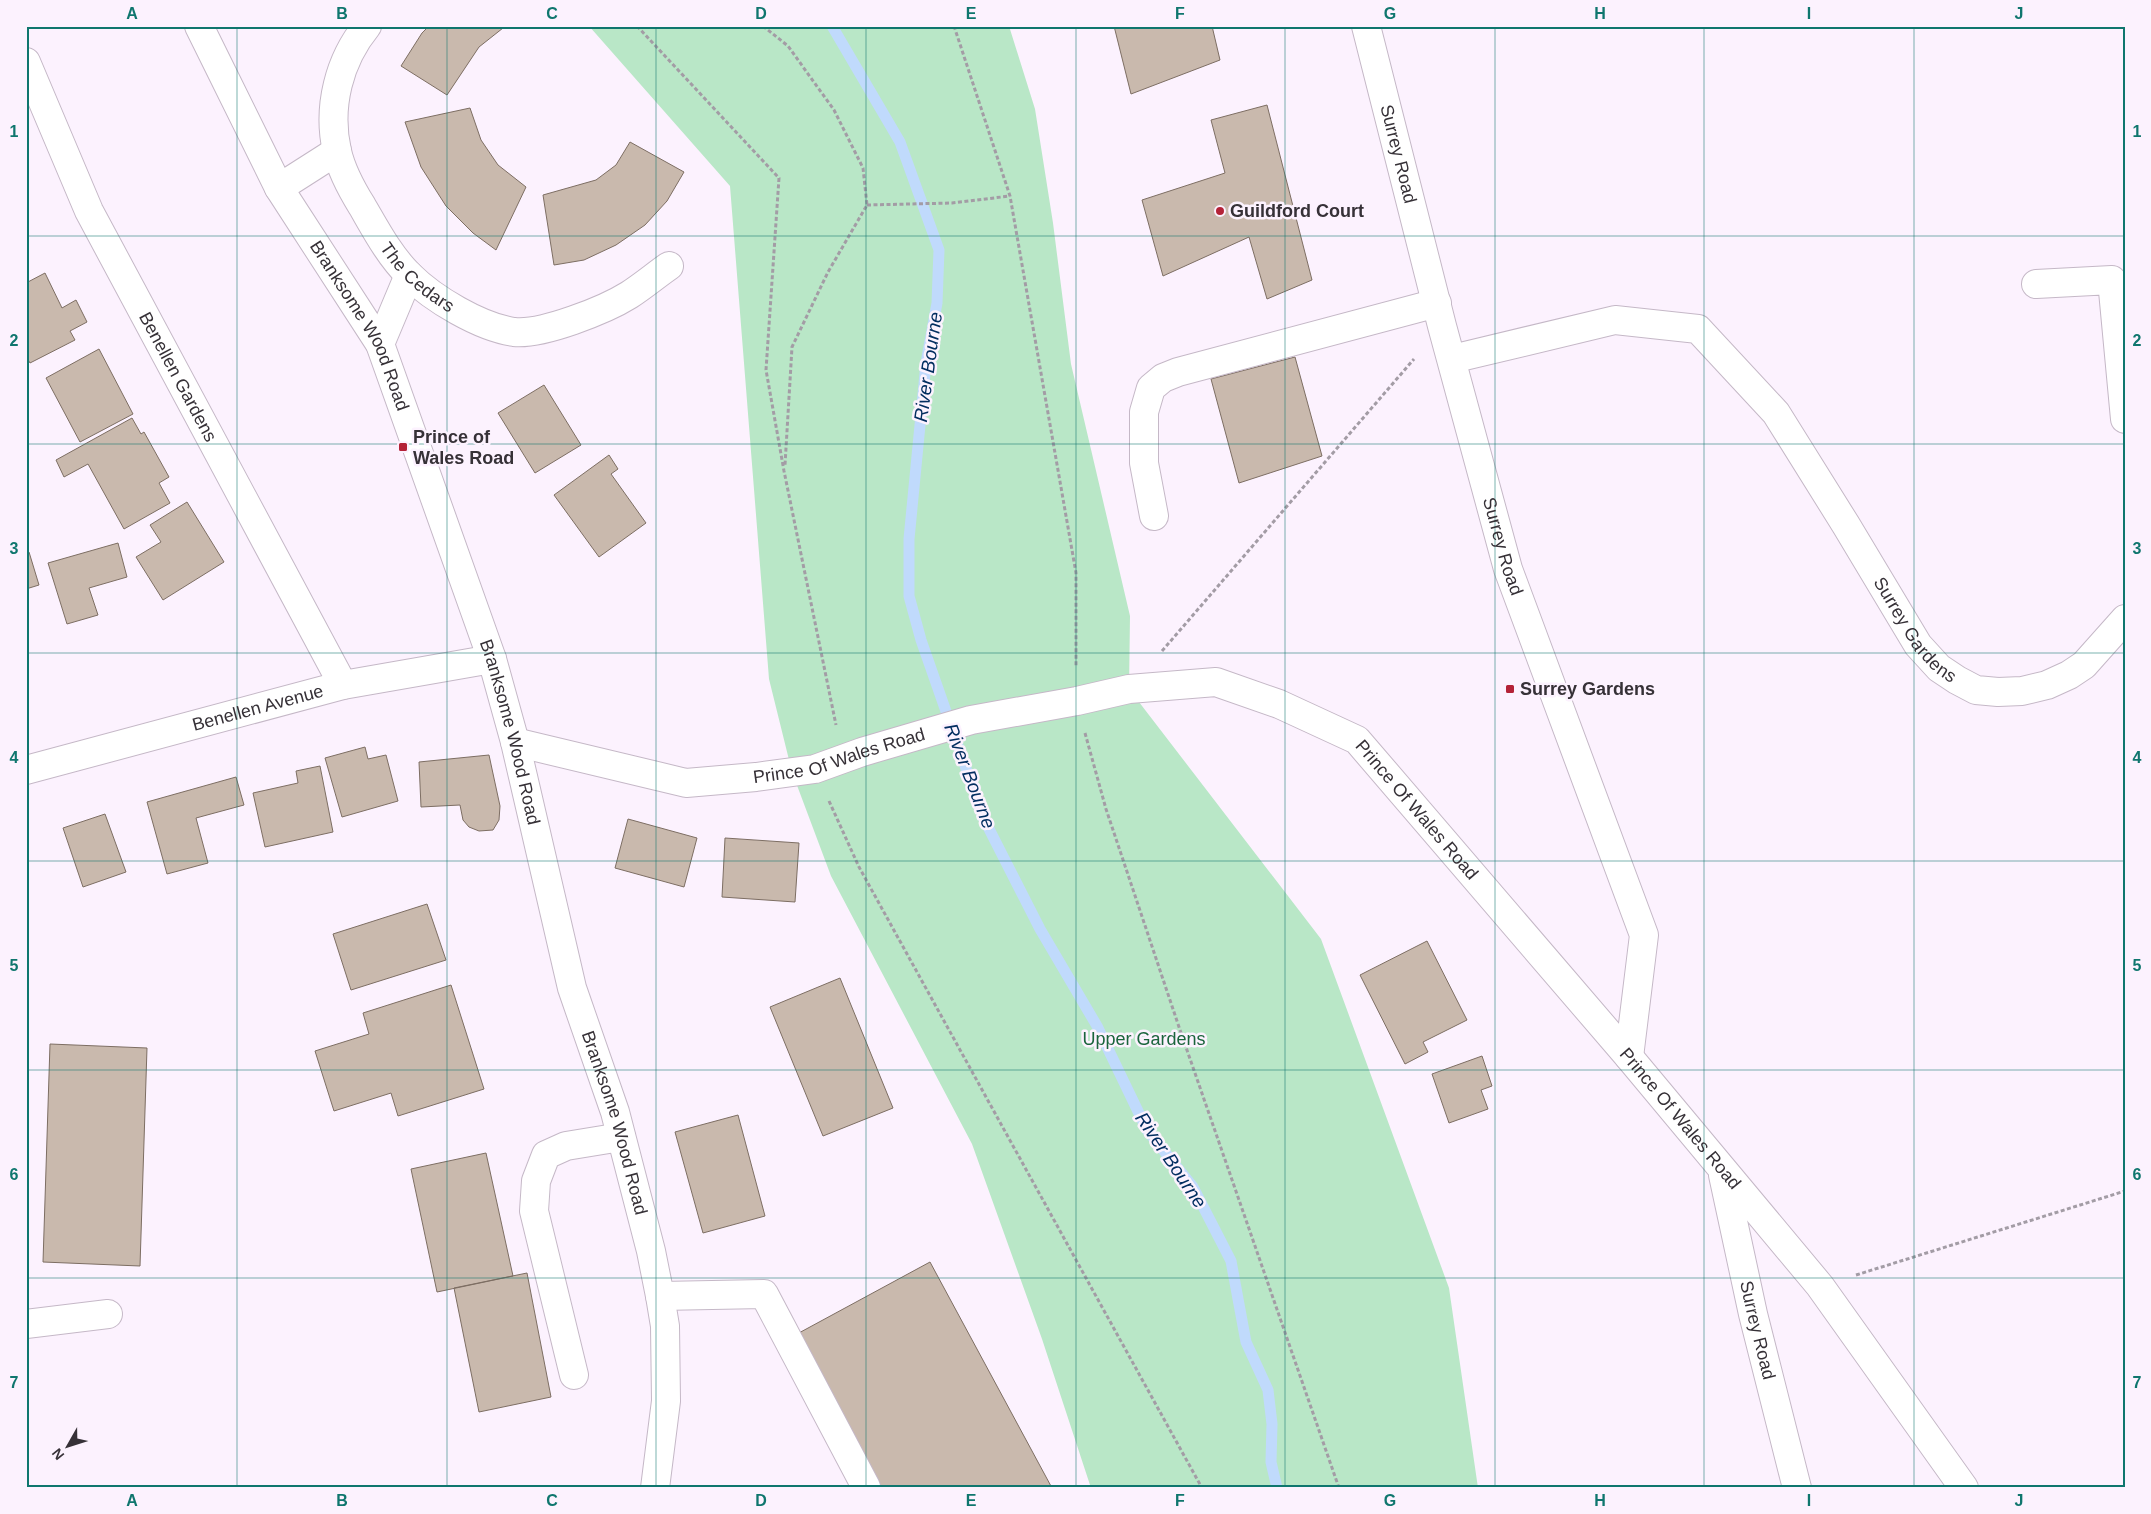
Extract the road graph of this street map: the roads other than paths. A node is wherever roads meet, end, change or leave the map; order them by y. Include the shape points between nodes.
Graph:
1 (199, 26) edge
2 (367, 26) edge
3 (1366, 26) edge
4 (26, 62) edge
5 (337, 151) junction
6 (279, 188) junction
7 (669, 266) dead end
8 (409, 275) junction
9 (2118, 279) edge
10 (2036, 284) dead end
11 (1440, 315) junction
12 (380, 344) junction
13 (1452, 359) junction
14 (2125, 419) edge
15 (1154, 516) dead end
16 (2125, 619) edge
17 (492, 659) junction
18 (343, 685) junction
19 (515, 742) junction
20 (26, 770) edge
21 (1629, 1057) junction
22 (621, 1137) junction
23 (1723, 1172) junction
24 (660, 1296) junction
25 (108, 1314) dead end
26 (26, 1324) edge
27 (574, 1375) dead end
28 (655, 1488) edge
29 (866, 1488) edge
30 (1797, 1488) edge
31 (1964, 1488) edge

1 - 6 street, Branksome Wood Road
2 - 5 street, The Cedars via 344,61 333,117
3 - 11 street, Surrey Road
4 - 18 street, Benellen Gardens via 89,211
5 - 6 street
5 - 8 street, The Cedars via 354,192 381,239
6 - 12 street, Branksome Wood Road
7 - 8 street, The Cedars via 628,296 578,319 516,332 485,325 447,304
8 - 12 street
9 - 10 street
9 - 14 street
11 - 13 street, Surrey Road
11 - 15 street via 1178,372 1163,378 1151,388 1143,419 1144,463
12 - 17 street, Branksome Wood Road
13 - 16 street, Surrey Gardens via 1615,320 1698,329 1776,413 1918,645 1939,668 1976,690 2022,691 2069,675 2084,665
13 - 21 street, Surrey Road via 1508,569 1644,934
17 - 18 street, Benellen Avenue
17 - 19 street, Branksome Wood Road
18 - 20 street, Benellen Avenue
19 - 21 street, Prince Of Wales Road via 686,783 815,769 970,720 1129,689 1216,682 1279,704 1357,740
19 - 22 street, Branksome Wood Road via 572,988
21 - 23 street, Prince Of Wales Road
22 - 24 street, Branksome Wood Road
22 - 27 street via 566,1146 546,1156 536,1181 534,1211
23 - 30 street, Surrey Road via 1753,1314
23 - 31 street, Prince Of Wales Road via 1820,1286
24 - 28 street, Branksome Wood Road via 665,1326 666,1401
24 - 29 street via 764,1294
25 - 26 street

